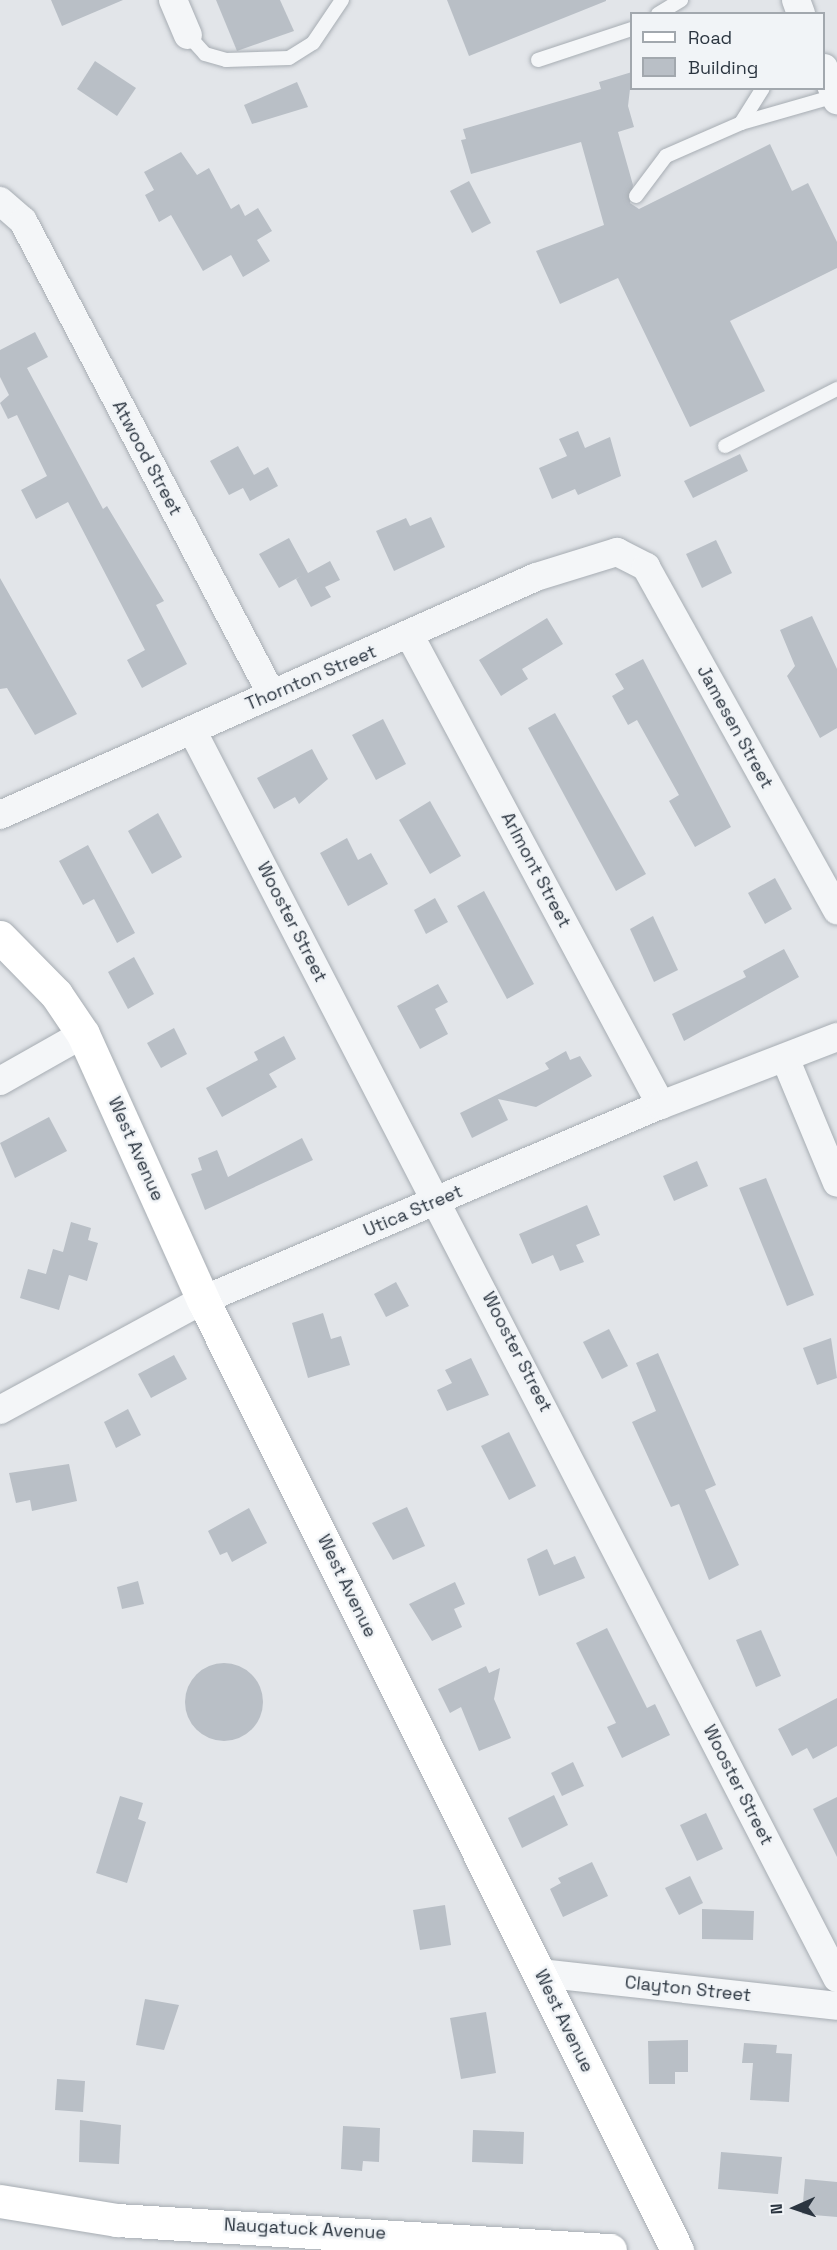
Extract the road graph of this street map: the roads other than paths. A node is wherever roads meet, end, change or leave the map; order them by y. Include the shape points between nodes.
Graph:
1 (173, 0) edge
2 (342, 0) edge
3 (681, 0) edge
4 (661, 12) edge
5 (630, 30) edge
6 (188, 35) joint
7 (538, 60) dead end
8 (825, 71) edge
9 (762, 90) edge
10 (836, 99) edge
11 (741, 123) junction
12 (636, 196) dead end
13 (0, 201) edge
14 (837, 389) edge
15 (725, 446) dead end
16 (625, 553) joint
17 (410, 636) junction
18 (272, 695) junction
19 (192, 729) junction
20 (3, 808) edge
21 (837, 910) edge
22 (0, 937) edge
23 (83, 1034) junction
24 (837, 1037) edge
25 (785, 1058) junction
26 (0, 1081) edge
27 (661, 1105) junction
28 (837, 1183) edge
29 (439, 1200) junction
30 (203, 1300) junction
31 (0, 1410) edge
32 (540, 1973) junction
33 (837, 1978) edge
34 (837, 2006) edge
35 (0, 2201) edge
36 (610, 2250) edge
37 (677, 2250) edge

1 - 6 street
2 - 6 lane via 313,43 289,58 226,60 199,50
3 - 4 lane
5 - 7 lane
8 - 10 street
9 - 11 lane
10 - 11 lane
11 - 12 lane via 666,156
13 - 18 street, Atwood Street via 23,221
14 - 15 lane
16 - 17 street, Thornton Street via 589,557 536,577
16 - 21 street, Jamesen Street via 646,567
17 - 18 street, Thornton Street
17 - 27 street, Arlmont Street
18 - 19 street, Thornton Street
19 - 20 street, Thornton Street
19 - 29 street, Wooster Street
22 - 23 street, West Avenue via 42,978
23 - 26 street
23 - 30 street, West Avenue
24 - 25 street, Utica Street
25 - 27 street, Utica Street
25 - 28 street
27 - 29 street, Utica Street
29 - 30 street, Utica Street
29 - 33 street, Wooster Street
30 - 31 street, Utica Street
30 - 32 street, West Avenue
32 - 34 street, Clayton Street
32 - 37 street, West Avenue
35 - 36 street, Naugatuck Avenue via 117,2220

